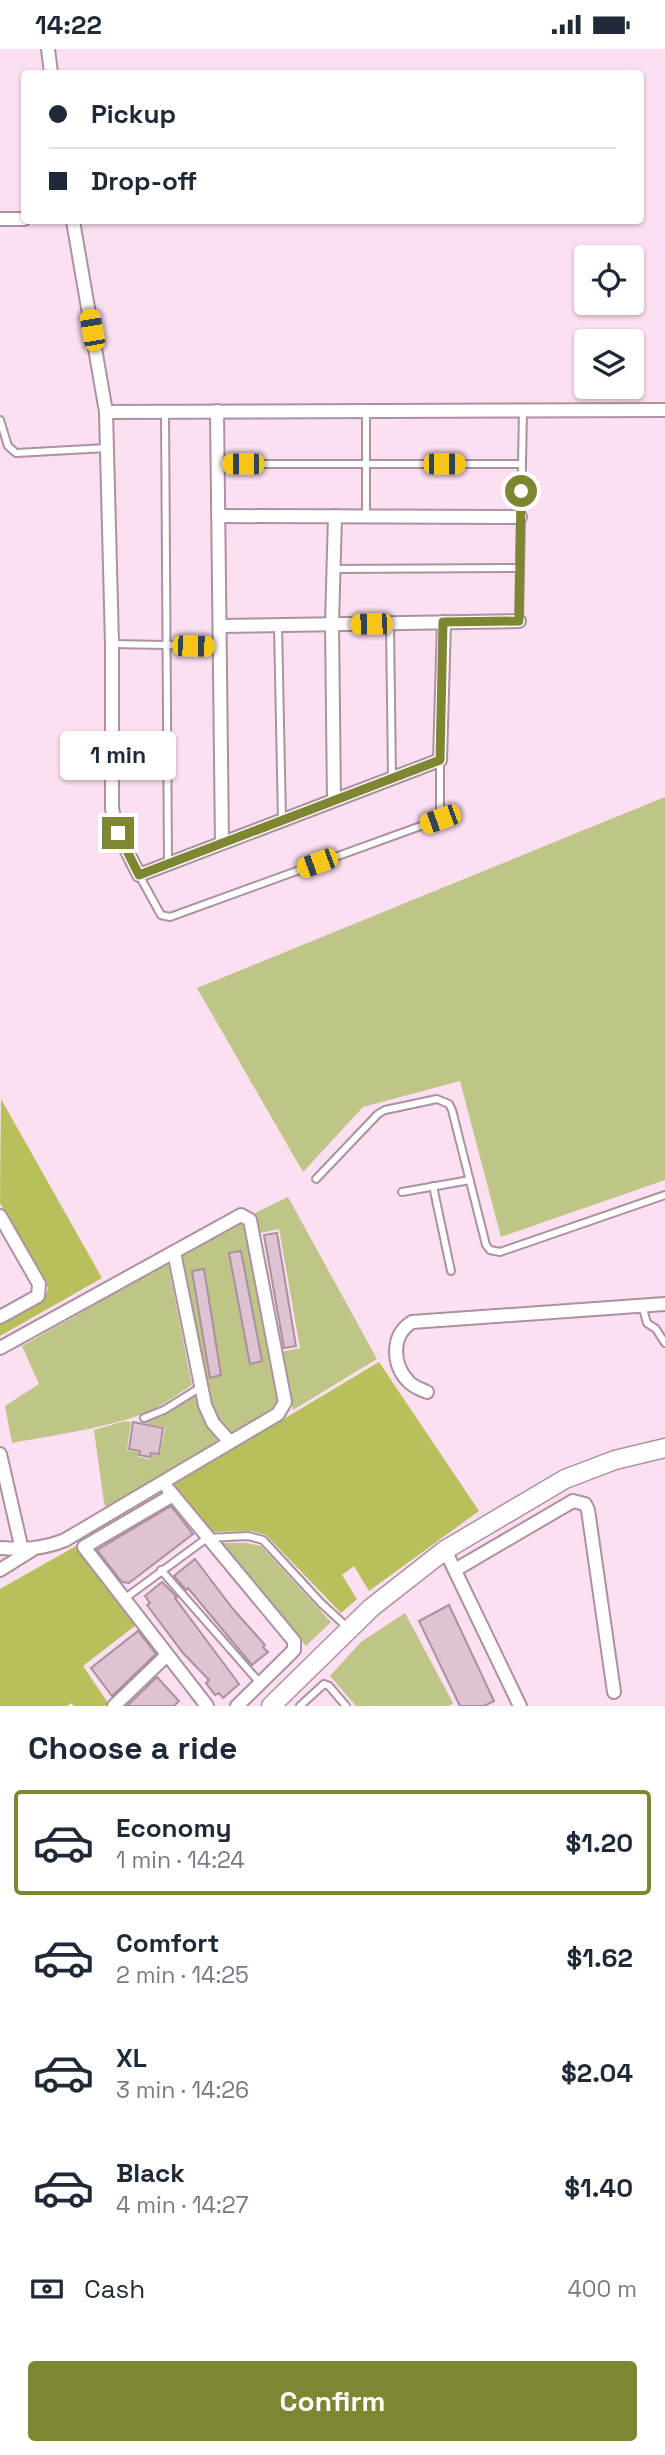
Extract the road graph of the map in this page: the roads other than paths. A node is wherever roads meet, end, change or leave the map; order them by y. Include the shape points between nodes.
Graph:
1 (48, 49) edge
2 (51, 70) edge
3 (0, 219) edge
4 (21, 219) edge
5 (74, 224) edge
6 (665, 410) edge
7 (164, 411) junction
8 (217, 411) junction
9 (366, 411) junction
10 (523, 411) junction
11 (106, 412) junction
12 (0, 420) edge
13 (107, 448) junction
14 (218, 464) junction
15 (366, 464) junction
16 (522, 464) junction
17 (218, 516) junction
18 (335, 516) junction
19 (366, 516) junction
20 (520, 517) junction
21 (520, 568) junction
22 (334, 569) junction
23 (519, 621) joint
24 (443, 622) junction
25 (390, 623) junction
26 (332, 624) junction
27 (278, 625) junction
28 (220, 626) junction
29 (112, 644) junction
30 (167, 645) junction
31 (220, 646) junction
32 (440, 760) junction
33 (392, 778) junction
34 (334, 800) junction
35 (282, 820) junction
36 (222, 843) junction
37 (169, 863) junction
38 (139, 875) junction
39 (316, 1179) dead end
40 (470, 1180) junction
41 (433, 1186) junction
42 (402, 1192) dead end
43 (665, 1195) edge
44 (0, 1216) edge
45 (174, 1252) junction
46 (452, 1271) dead end
47 (665, 1304) edge
48 (642, 1305) junction
49 (0, 1317) edge
50 (665, 1343) edge
51 (0, 1348) edge
52 (201, 1387) junction
53 (427, 1392) dead end
54 (144, 1419) dead end
55 (230, 1443) junction
56 (665, 1448) edge
57 (0, 1454) edge
58 (163, 1483) junction
59 (173, 1495) junction
60 (207, 1538) junction
61 (0, 1548) edge
62 (28, 1549) junction
63 (445, 1550) junction
64 (0, 1570) edge
65 (161, 1570) junction
66 (455, 1570) junction
67 (124, 1599) junction
68 (349, 1629) junction
69 (167, 1655) junction
70 (260, 1683) junction
71 (614, 1692) dead end
72 (114, 1706) edge
73 (206, 1706) edge
74 (237, 1706) edge
75 (271, 1706) edge
76 (300, 1706) edge
77 (346, 1706) edge
78 (520, 1706) edge

1 - 2 street
3 - 4 street
5 - 11 street
6 - 10 street
7 - 8 street
7 - 11 street
7 - 30 lane
8 - 9 street
8 - 14 street
9 - 10 street
9 - 15 lane
10 - 16 lane
11 - 13 street
12 - 13 lane via 8,446 16,453
13 - 29 street
14 - 15 lane
14 - 17 street
15 - 16 lane
15 - 19 lane
16 - 20 lane
17 - 18 street
17 - 28 street
18 - 19 street
18 - 22 street
19 - 20 street
20 - 21 lane
21 - 22 lane
21 - 23 lane
22 - 26 street
23 - 24 street
24 - 25 street
24 - 32 street
25 - 26 street
25 - 33 lane
26 - 27 street
26 - 34 street
27 - 28 street
27 - 35 lane
28 - 31 street
29 - 30 lane
29 - 38 street via 112,809 118,833
30 - 31 lane
30 - 37 lane
31 - 36 street
32 - 33 street
32 - 38 lane via 440,819 170,917 161,915
33 - 34 street
34 - 35 street
35 - 36 street
36 - 37 street
37 - 38 street
39 - 40 lane via 377,1114 437,1100 452,1110
40 - 41 lane
40 - 43 lane via 486,1245 495,1252
41 - 42 lane
41 - 46 lane
44 - 49 street via 39,1290 38,1296
45 - 51 street
45 - 52 street
45 - 55 street via 241,1215 250,1220 285,1402 278,1414
47 - 48 street
48 - 50 lane via 647,1323
48 - 53 street via 412,1322 395,1340 396,1349 405,1379
52 - 54 lane
52 - 55 street via 208,1414
55 - 58 street
56 - 63 main road via 615,1459 565,1479
57 - 62 street
58 - 59 street
58 - 62 street via 65,1540
59 - 60 street
59 - 67 street via 84,1547
60 - 65 lane
60 - 68 lane via 263,1540
60 - 70 street via 294,1641 294,1650
61 - 62 street
62 - 64 street
63 - 66 street
63 - 68 main road
65 - 67 lane
65 - 70 lane
66 - 71 street via 573,1501 585,1504
66 - 78 street
67 - 69 street
68 - 75 main road
69 - 72 street
69 - 73 street
70 - 74 street
76 - 77 lane via 324,1684

